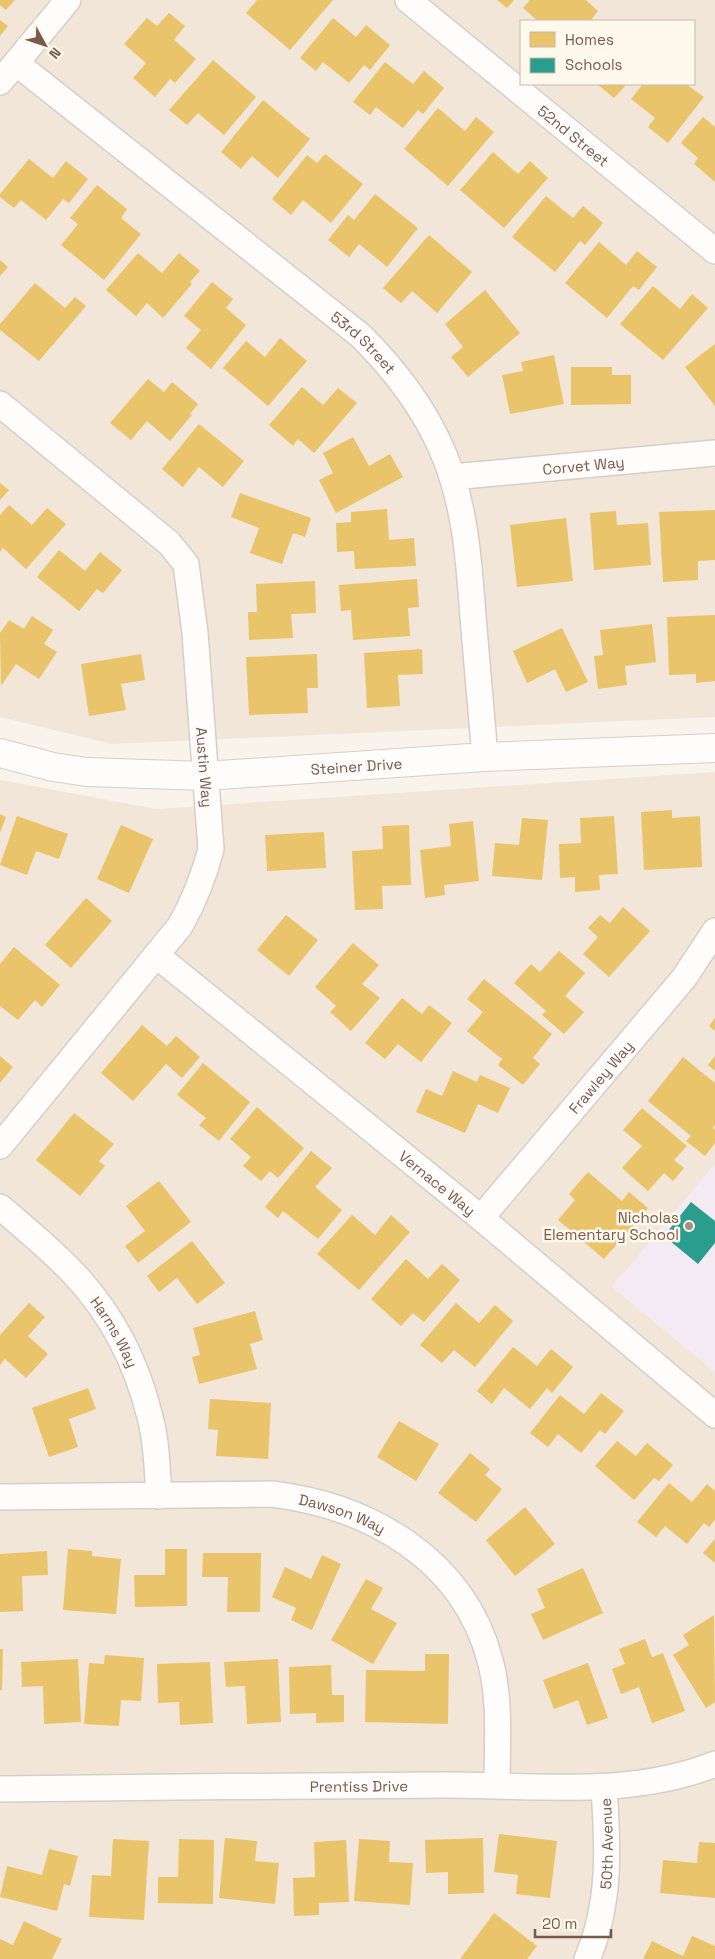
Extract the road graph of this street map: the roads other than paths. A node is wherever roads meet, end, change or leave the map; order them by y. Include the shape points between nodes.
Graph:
1 (68, 0) edge
2 (408, 0) edge
3 (16, 63) junction
4 (0, 82) edge
5 (715, 251) edge
6 (0, 404) edge
7 (715, 453) edge
8 (452, 477) junction
9 (715, 748) edge
10 (0, 753) edge
11 (485, 757) junction
12 (205, 776) junction
13 (715, 931) edge
14 (156, 955) junction
15 (0, 1146) edge
16 (0, 1207) edge
17 (480, 1218) junction
18 (715, 1415) edge
19 (159, 1496) junction
20 (0, 1497) edge
21 (715, 1764) edge
22 (497, 1785) junction
23 (604, 1788) junction
24 (0, 1789) edge
25 (587, 1959) edge

1 - 3 street
2 - 5 street, 52nd Street
3 - 4 street
3 - 8 street, 53rd Street via 361,336 416,401 443,450
6 - 12 street, Austin Way via 169,543 186,564 195,633
7 - 8 street, Corvet Way
8 - 11 street, 53rd Street via 469,561
9 - 11 street, Steiner Drive
10 - 12 street, Steiner Drive via 87,772
11 - 12 street, Steiner Drive
12 - 14 street, Austin Way via 212,849 193,902 180,926
13 - 17 street, Frawley Way via 684,978
14 - 15 street, Austin Way
14 - 17 street, Vernace Way
16 - 19 street, Harms Way via 76,1275 122,1341 134,1366 150,1417
17 - 18 street, Vernace Way
19 - 20 street, Dawson Way
19 - 22 street, Dawson Way via 272,1494 302,1498 378,1524 428,1558 466,1604 490,1660 498,1720
21 - 23 street, Prentiss Drive via 680,1776
22 - 23 street, Prentiss Drive
22 - 24 street, Prentiss Drive
23 - 25 street, 50th Avenue via 608,1870 598,1926

